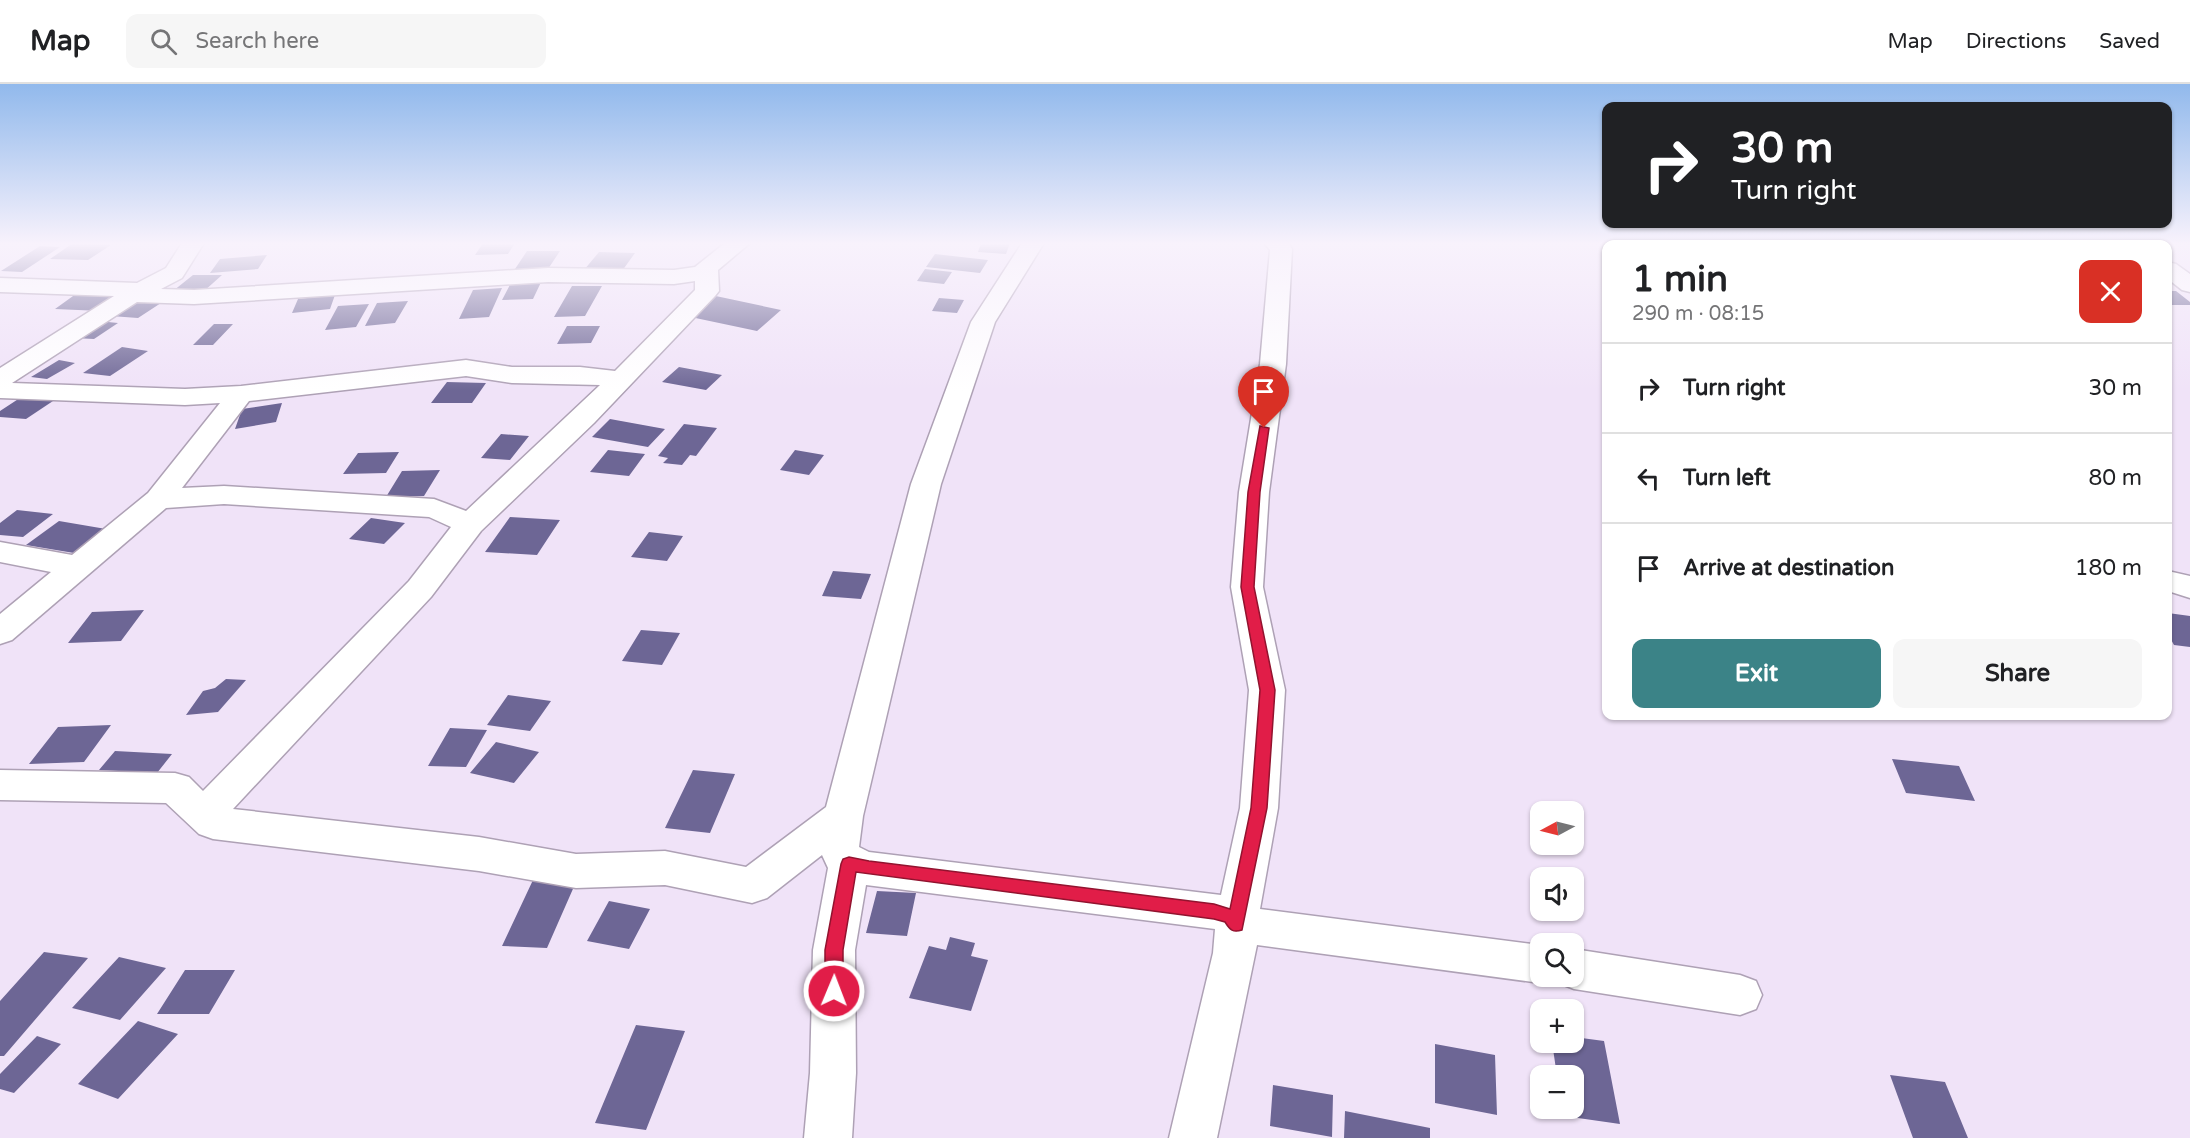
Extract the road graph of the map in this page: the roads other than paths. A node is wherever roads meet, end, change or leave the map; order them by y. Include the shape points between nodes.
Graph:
1 (122, 292) edge
2 (271, 292) edge
3 (706, 292) edge
4 (1002, 292) edge
5 (1278, 292) edge
6 (136, 293) junction
7 (0, 379) edge
8 (620, 379) junction
9 (0, 390) edge
10 (241, 394) junction
11 (158, 498) junction
12 (470, 524) junction
13 (0, 552) edge
14 (77, 566) junction
15 (0, 632) edge
16 (0, 785) edge
17 (204, 815) junction
18 (843, 816) junction
19 (849, 864) junction
20 (1236, 924) junction
21 (1530, 963) edge
22 (1584, 971) edge
23 (1740, 995) dead end
24 (828, 1138) edge
25 (1193, 1138) edge

1 - 6 street
2 - 6 street via 194,297
3 - 8 street
4 - 18 street via 983,322 926,484
5 - 20 street via 1274,364 1254,492 1247,587 1267,690 1259,808
6 - 7 street
8 - 10 street via 512,375 466,368
8 - 12 street
9 - 10 street via 185,397
10 - 11 street
11 - 12 street via 224,495 434,508
11 - 14 street
12 - 17 street via 420,589
13 - 14 street
14 - 15 street
16 - 17 street via 176,788
17 - 18 street via 213,823 479,854 576,871 665,868 752,886
18 - 19 street via 838,849
19 - 20 street via 1214,911 1231,917
19 - 24 street via 834,950
20 - 21 street
20 - 25 street via 1235,953
22 - 23 street

